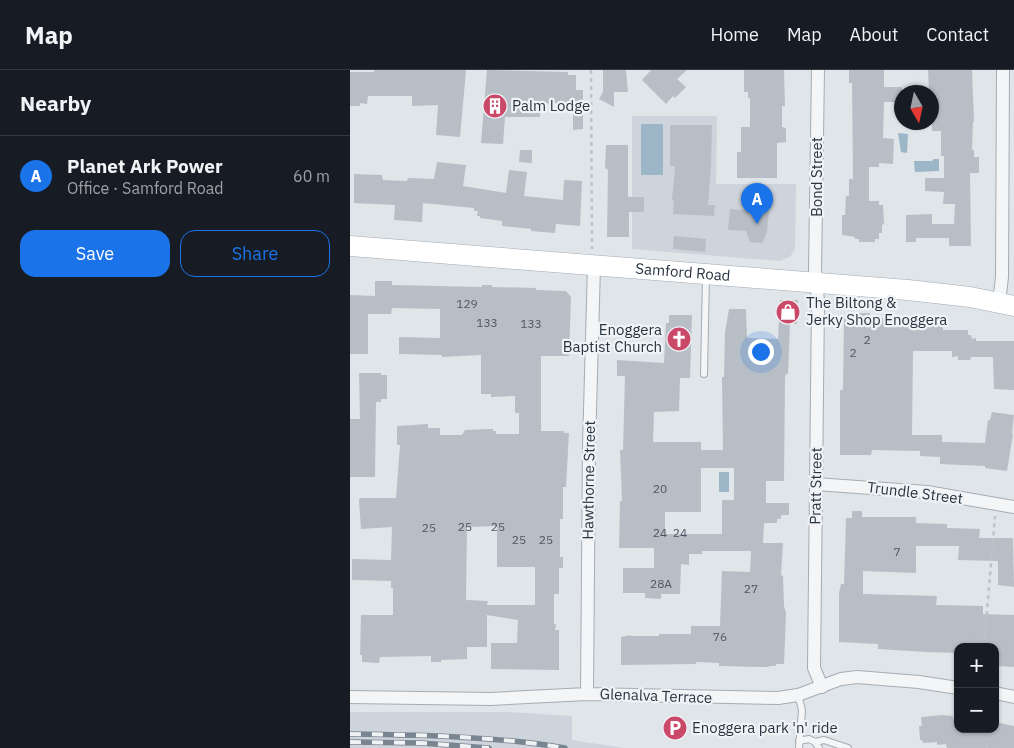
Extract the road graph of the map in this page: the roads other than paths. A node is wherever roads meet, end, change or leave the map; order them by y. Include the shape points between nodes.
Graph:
1 (818, 70) edge
2 (1003, 70) edge
3 (350, 246) edge
4 (593, 258) junction
5 (706, 274) junction
6 (817, 283) junction
7 (1006, 304) edge
8 (704, 374) dead end
9 (816, 484) junction
10 (1014, 507) edge
11 (822, 687) junction
12 (954, 687) edge
13 (587, 694) junction
14 (798, 695) junction
15 (999, 695) edge
16 (350, 697) edge
17 (1014, 697) edge
18 (799, 744) edge
19 (817, 745) edge
20 (848, 748) edge

1 - 6 street, Bond Street
2 - 7 street via 1002,277
3 - 4 main road, Samford Road
4 - 5 main road, Samford Road
4 - 13 street, Hawthorne Street
5 - 6 main road, Samford Road
5 - 8 lane
6 - 7 main road, Samford Road via 941,293
6 - 9 street, Pratt Street
9 - 10 street, Trundle Street via 927,492
9 - 11 street, Pratt Street via 814,668
11 - 12 street, Glenalva Terrace via 857,677
11 - 14 street, Glenalva Terrace
13 - 14 street, Glenalva Terrace via 778,698
13 - 16 street, Glenalva Terrace via 491,699
14 - 18 lane via 802,710
15 - 17 street
18 - 19 lane via 809,739
19 - 20 lane via 824,740

